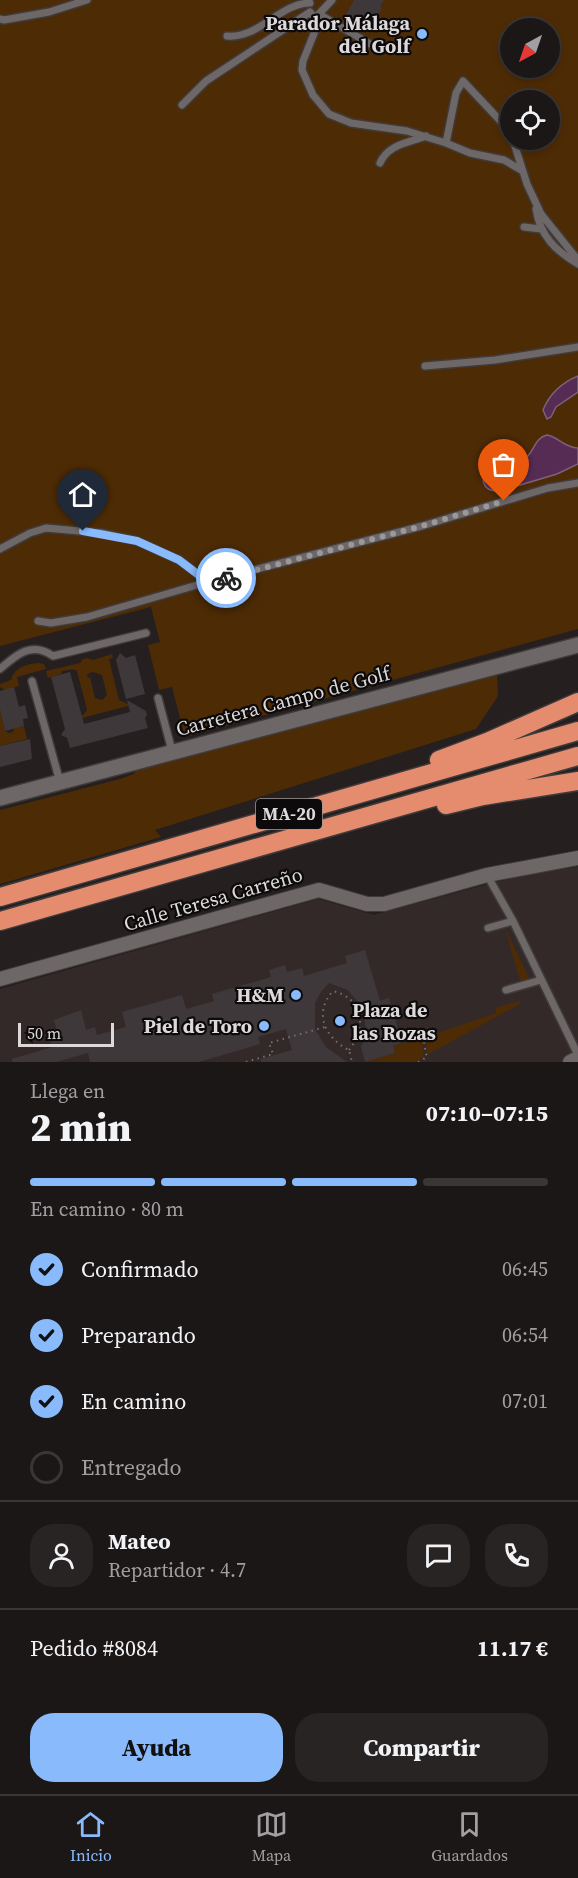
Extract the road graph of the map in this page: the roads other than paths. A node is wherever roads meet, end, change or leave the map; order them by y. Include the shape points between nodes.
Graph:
1 (87, 0) edge
2 (332, 0) edge
3 (310, 2) edge
4 (317, 16) junction
5 (0, 19) edge
6 (227, 36) dead end
7 (370, 44) dead end
8 (182, 105) dead end
9 (500, 120) edge
10 (426, 136) junction
11 (446, 142) junction
12 (516, 150) edge
13 (380, 163) dead end
14 (521, 170) junction
15 (535, 202) junction
16 (524, 227) dead end
17 (541, 229) junction
18 (578, 262) edge
19 (578, 347) edge
20 (425, 366) dead end
21 (578, 483) edge
22 (0, 549) edge
23 (208, 582) junction
24 (38, 621) dead end
25 (146, 633) dead end
26 (578, 645) edge
27 (0, 669) edge
28 (32, 681) dead end
29 (158, 698) dead end
30 (578, 702) edge
31 (578, 731) edge
32 (172, 751) junction
33 (578, 756) edge
34 (578, 781) edge
35 (60, 782) junction
36 (402, 782) junction
37 (0, 798) edge
38 (394, 808) junction
39 (578, 858) edge
40 (487, 875) junction
41 (0, 897) edge
42 (0, 921) edge
43 (513, 921) junction
44 (488, 928) dead end
45 (0, 979) edge
46 (541, 980) junction
47 (506, 990) dead end
48 (578, 1056) edge
49 (570, 1062) edge

1 - 5 lane via 49,12
2 - 4 lane
3 - 4 lane
3 - 6 lane via 281,11 256,28
4 - 7 lane
4 - 8 lane via 306,14 206,81
4 - 10 lane via 302,70 322,108 351,123
9 - 11 lane via 463,81 456,93
10 - 11 lane
10 - 13 lane via 393,147
11 - 14 lane via 470,153 504,160
12 - 14 lane
14 - 15 lane
15 - 17 lane
15 - 18 lane
16 - 17 lane
17 - 18 lane via 564,256
19 - 20 lane
21 - 23 lane
22 - 23 lane via 46,528 101,533 137,541 179,560
23 - 24 lane via 76,619
25 - 27 lane via 53,656 45,651 27,650
26 - 32 street, Carretera Campo de Golf
28 - 35 lane
29 - 32 lane
30 - 36 highway via 431,763
31 - 36 highway, MA-20
32 - 35 street, Carretera Campo de Golf
33 - 38 highway, MA-20
34 - 38 highway via 483,796 426,810
35 - 37 street, Carretera Campo de Golf
36 - 41 highway, MA-20
38 - 42 highway, MA-20
39 - 40 street, Calle Teresa Carreño
40 - 43 lane
40 - 45 street, Calle Teresa Carreño via 384,904 367,904 319,890
43 - 44 lane
43 - 46 lane
46 - 47 lane
46 - 48 lane
48 - 49 street

